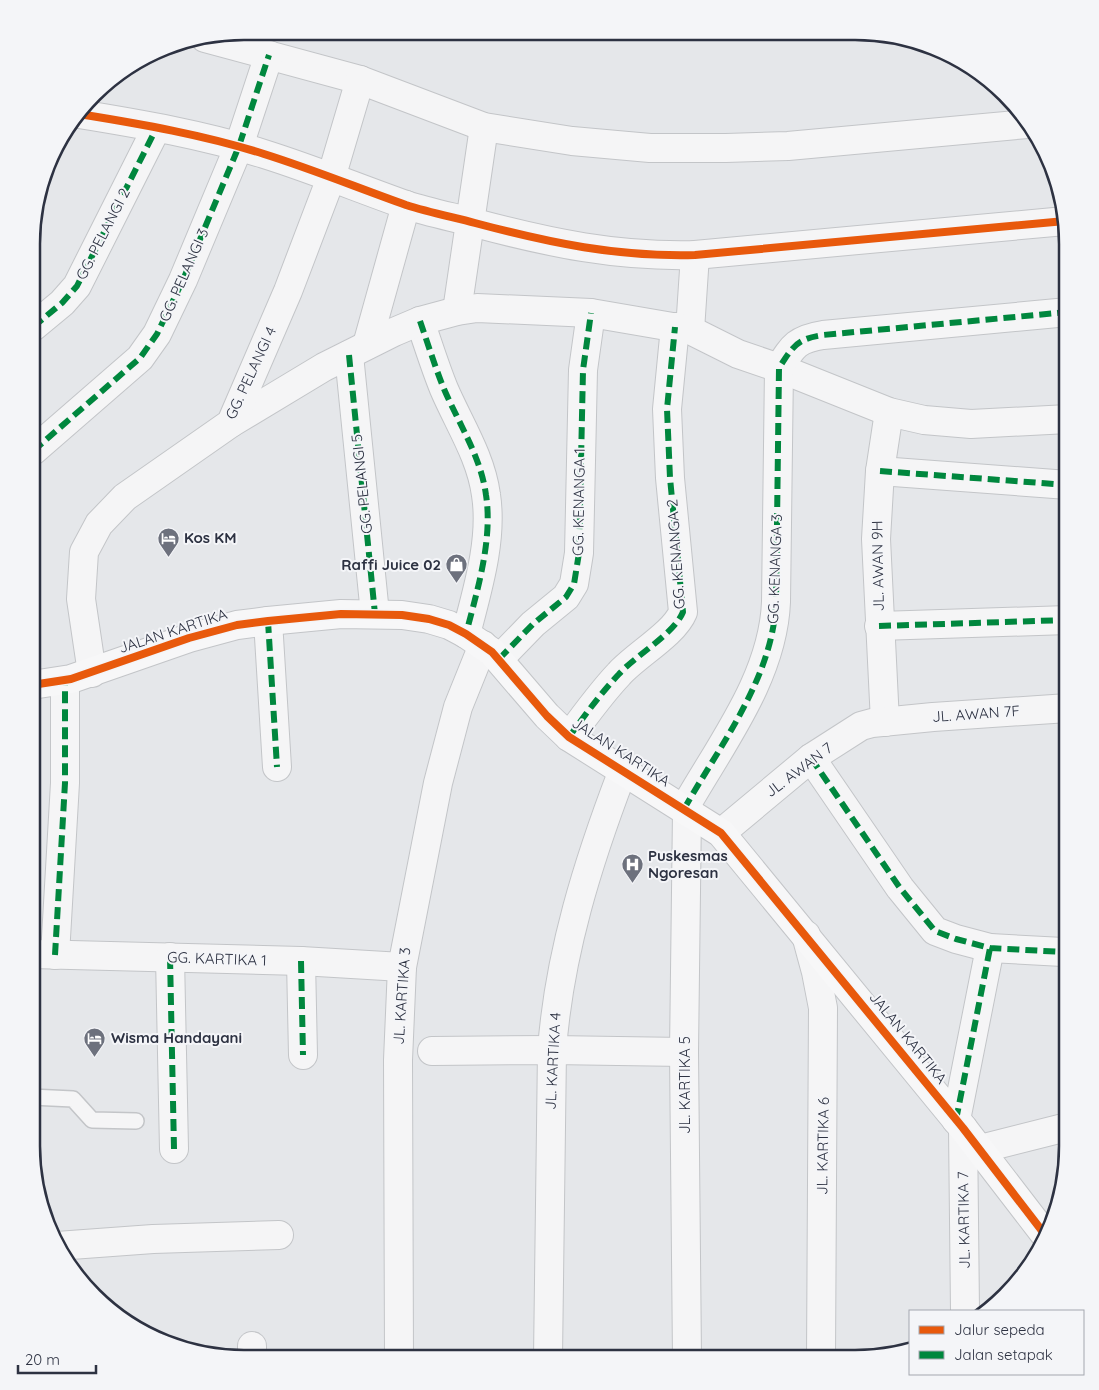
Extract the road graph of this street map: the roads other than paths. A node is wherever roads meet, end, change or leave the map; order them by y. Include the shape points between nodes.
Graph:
1 (219, 42) edge
2 (268, 55) junction
3 (360, 80) junction
4 (86, 115) edge
5 (1020, 125) edge
6 (484, 127) junction
7 (156, 129) junction
8 (239, 146) junction
9 (331, 178) junction
10 (406, 205) junction
11 (469, 222) junction
12 (1058, 222) edge
13 (695, 255) junction
14 (457, 311) junction
15 (590, 313) junction
16 (1059, 313) edge
17 (40, 321) edge
18 (420, 321) junction
19 (683, 329) junction
20 (358, 350) junction
21 (780, 368) junction
22 (889, 412) junction
23 (1059, 419) edge
24 (231, 423) junction
25 (40, 445) edge
26 (880, 471) junction
27 (1059, 484) edge
28 (375, 614) junction
29 (1059, 620) edge
30 (268, 621) junction
31 (879, 626) junction
32 (483, 646) junction
33 (92, 673) junction
34 (65, 680) junction
35 (40, 684) edge
36 (1059, 709) edge
37 (885, 722) junction
38 (569, 737) junction
39 (811, 758) junction
40 (277, 767) dead end
41 (622, 772) junction
42 (686, 810) junction
43 (722, 833) junction
44 (806, 935) junction
45 (990, 948) junction
46 (1059, 952) edge
47 (43, 954) edge
48 (170, 958) junction
49 (301, 961) junction
50 (402, 967) junction
51 (552, 1050) junction
52 (432, 1052) dead end
53 (684, 1052) junction
54 (303, 1055) dead end
55 (40, 1097) edge
56 (136, 1121) dead end
57 (960, 1124) junction
58 (1059, 1129) edge
59 (174, 1149) dead end
60 (980, 1149) junction
61 (1041, 1229) edge
62 (279, 1235) dead end
63 (66, 1245) edge
64 (965, 1310) edge
65 (399, 1350) edge
66 (548, 1350) edge
67 (688, 1350) edge
68 (821, 1350) edge

1 - 2 street
2 - 3 street
2 - 8 street, GG. PELANGI 3
3 - 6 street
3 - 9 street, GG. PELANGI 4
4 - 7 street
5 - 6 street via 788,146 726,148 650,148 572,141
6 - 11 street
7 - 8 street
7 - 17 street, GG. PELANGI 2 via 77,286
8 - 9 street
8 - 25 street, GG. PELANGI 3 via 157,334 140,358
9 - 10 street
9 - 24 street, GG. PELANGI 4 via 288,291
10 - 11 street
10 - 20 street
11 - 13 street via 594,250 645,256
11 - 14 street
12 - 13 street
13 - 19 street, GG. KENANGA 2
14 - 15 street via 477,308
14 - 18 street
15 - 19 street
15 - 32 street, GG. KENANGA 1 via 583,370 579,552 574,584 566,597 533,624
16 - 21 street via 806,337 794,346
18 - 20 street
18 - 32 street via 444,388 482,473 487,497 486,540 476,592
19 - 21 street via 738,354
19 - 38 street, GG. KENANGA 2 via 667,409 683,612 675,625 620,673
20 - 24 street
20 - 28 street, GG. PELANGI 5
21 - 22 street
21 - 42 street, GG. KENANGA 3 via 776,602 772,635 748,698
22 - 23 street via 946,424
22 - 26 street, JL. AWAN 9H
24 - 33 street, GG. PELANGI 4 via 125,497 99,524 84,552 82,568 81,599
26 - 27 street
26 - 31 street, JL. AWAN 9H via 876,539
28 - 30 street, JALAN KARTIKA
28 - 32 street, JALAN KARTIKA via 429,619 449,625
29 - 31 street
30 - 33 street, JALAN KARTIKA via 197,636
30 - 40 street
31 - 37 street, JL. AWAN 9H
32 - 38 street, JALAN KARTIKA
32 - 50 street, JL. KARTIKA 3 via 458,707 438,783
33 - 34 street, JALAN KARTIKA
34 - 35 street, JALAN KARTIKA
34 - 47 street via 65,782
36 - 37 street, JL. AWAN 7F
37 - 39 street, JL. AWAN 7 via 861,726
38 - 41 street, JALAN KARTIKA
39 - 43 street, JL. AWAN 7
39 - 45 street via 868,844 921,915 936,930
41 - 42 street, JALAN KARTIKA
41 - 51 street, JL. KARTIKA 4 via 576,911 560,982
42 - 43 street, JALAN KARTIKA
42 - 53 street, JL. KARTIKA 5
43 - 44 street, JALAN KARTIKA
44 - 57 street, JALAN KARTIKA
44 - 68 street, JL. KARTIKA 6 via 823,1008
45 - 46 street
45 - 57 street, JL. KARTIKA 7
47 - 48 street, GG. KARTIKA 1
48 - 49 street, GG. KARTIKA 1
48 - 59 street
49 - 50 street, GG. KARTIKA 1
49 - 54 street
50 - 65 street, JL. KARTIKA 3 via 398,1060
51 - 52 street
51 - 53 street
51 - 66 street, JL. KARTIKA 4
53 - 67 street, JL. KARTIKA 5
55 - 56 lane via 73,1099 92,1120
57 - 60 street, JALAN KARTIKA
57 - 64 street, JL. KARTIKA 7
58 - 60 street
60 - 61 street, JALAN KARTIKA
62 - 63 street

